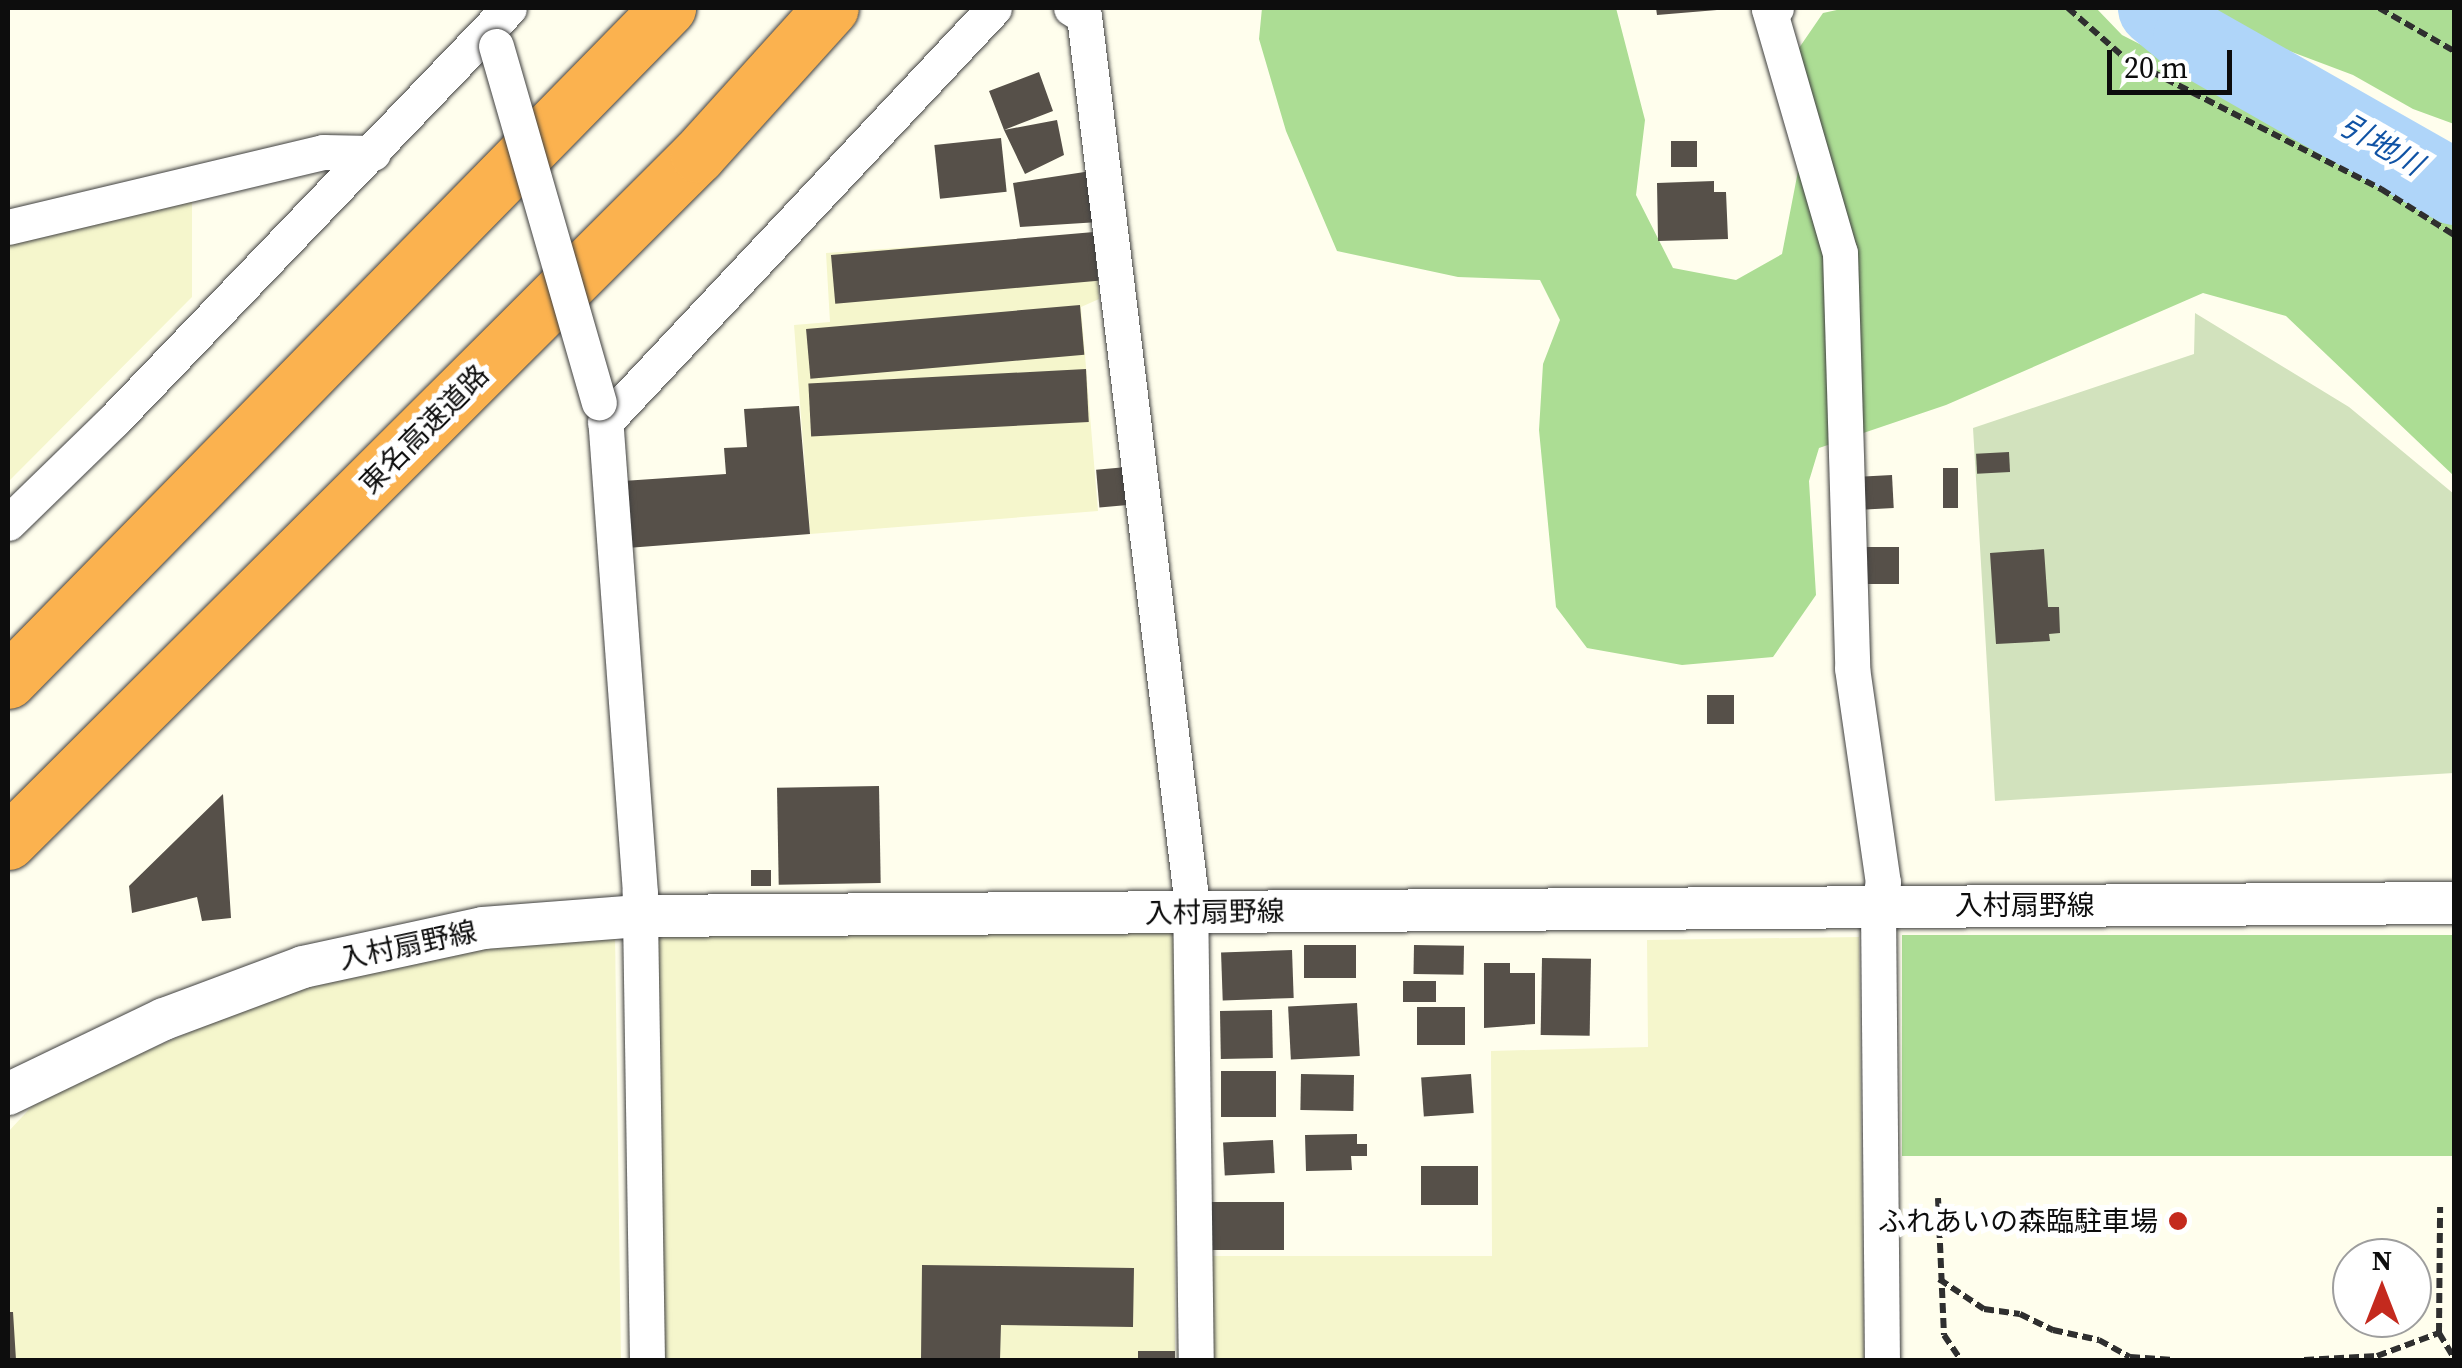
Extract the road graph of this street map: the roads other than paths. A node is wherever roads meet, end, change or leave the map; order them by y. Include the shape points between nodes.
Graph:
1 (668, 8) edge
2 (832, 8) edge
3 (994, 8) edge
4 (1071, 8) edge
5 (1776, 8) edge
6 (498, 27) edge
7 (373, 153) junction
8 (8, 227) edge
9 (602, 412) junction
10 (8, 523) edge
11 (8, 681) edge
12 (8, 842) edge
13 (2454, 903) edge
14 (1878, 906) junction
15 (1192, 913) junction
16 (640, 916) junction
17 (8, 1094) edge
18 (647, 1360) edge
19 (1196, 1360) edge
20 (1882, 1360) edge

1 - 11 highway
2 - 12 highway, 東名高速道路 via 698,155
3 - 9 street
4 - 15 street via 1084,16
5 - 14 street via 1770,9 1840,252 1852,668 1883,882
6 - 7 street
6 - 9 street, bridge
7 - 8 street via 323,152
7 - 10 street
9 - 16 street
13 - 14 street, 入村扇野線
14 - 15 street, 入村扇野線
14 - 20 street
15 - 16 street, 入村扇野線
15 - 19 street
16 - 17 street, 入村扇野線 via 483,928 303,967 164,1018
16 - 18 street

